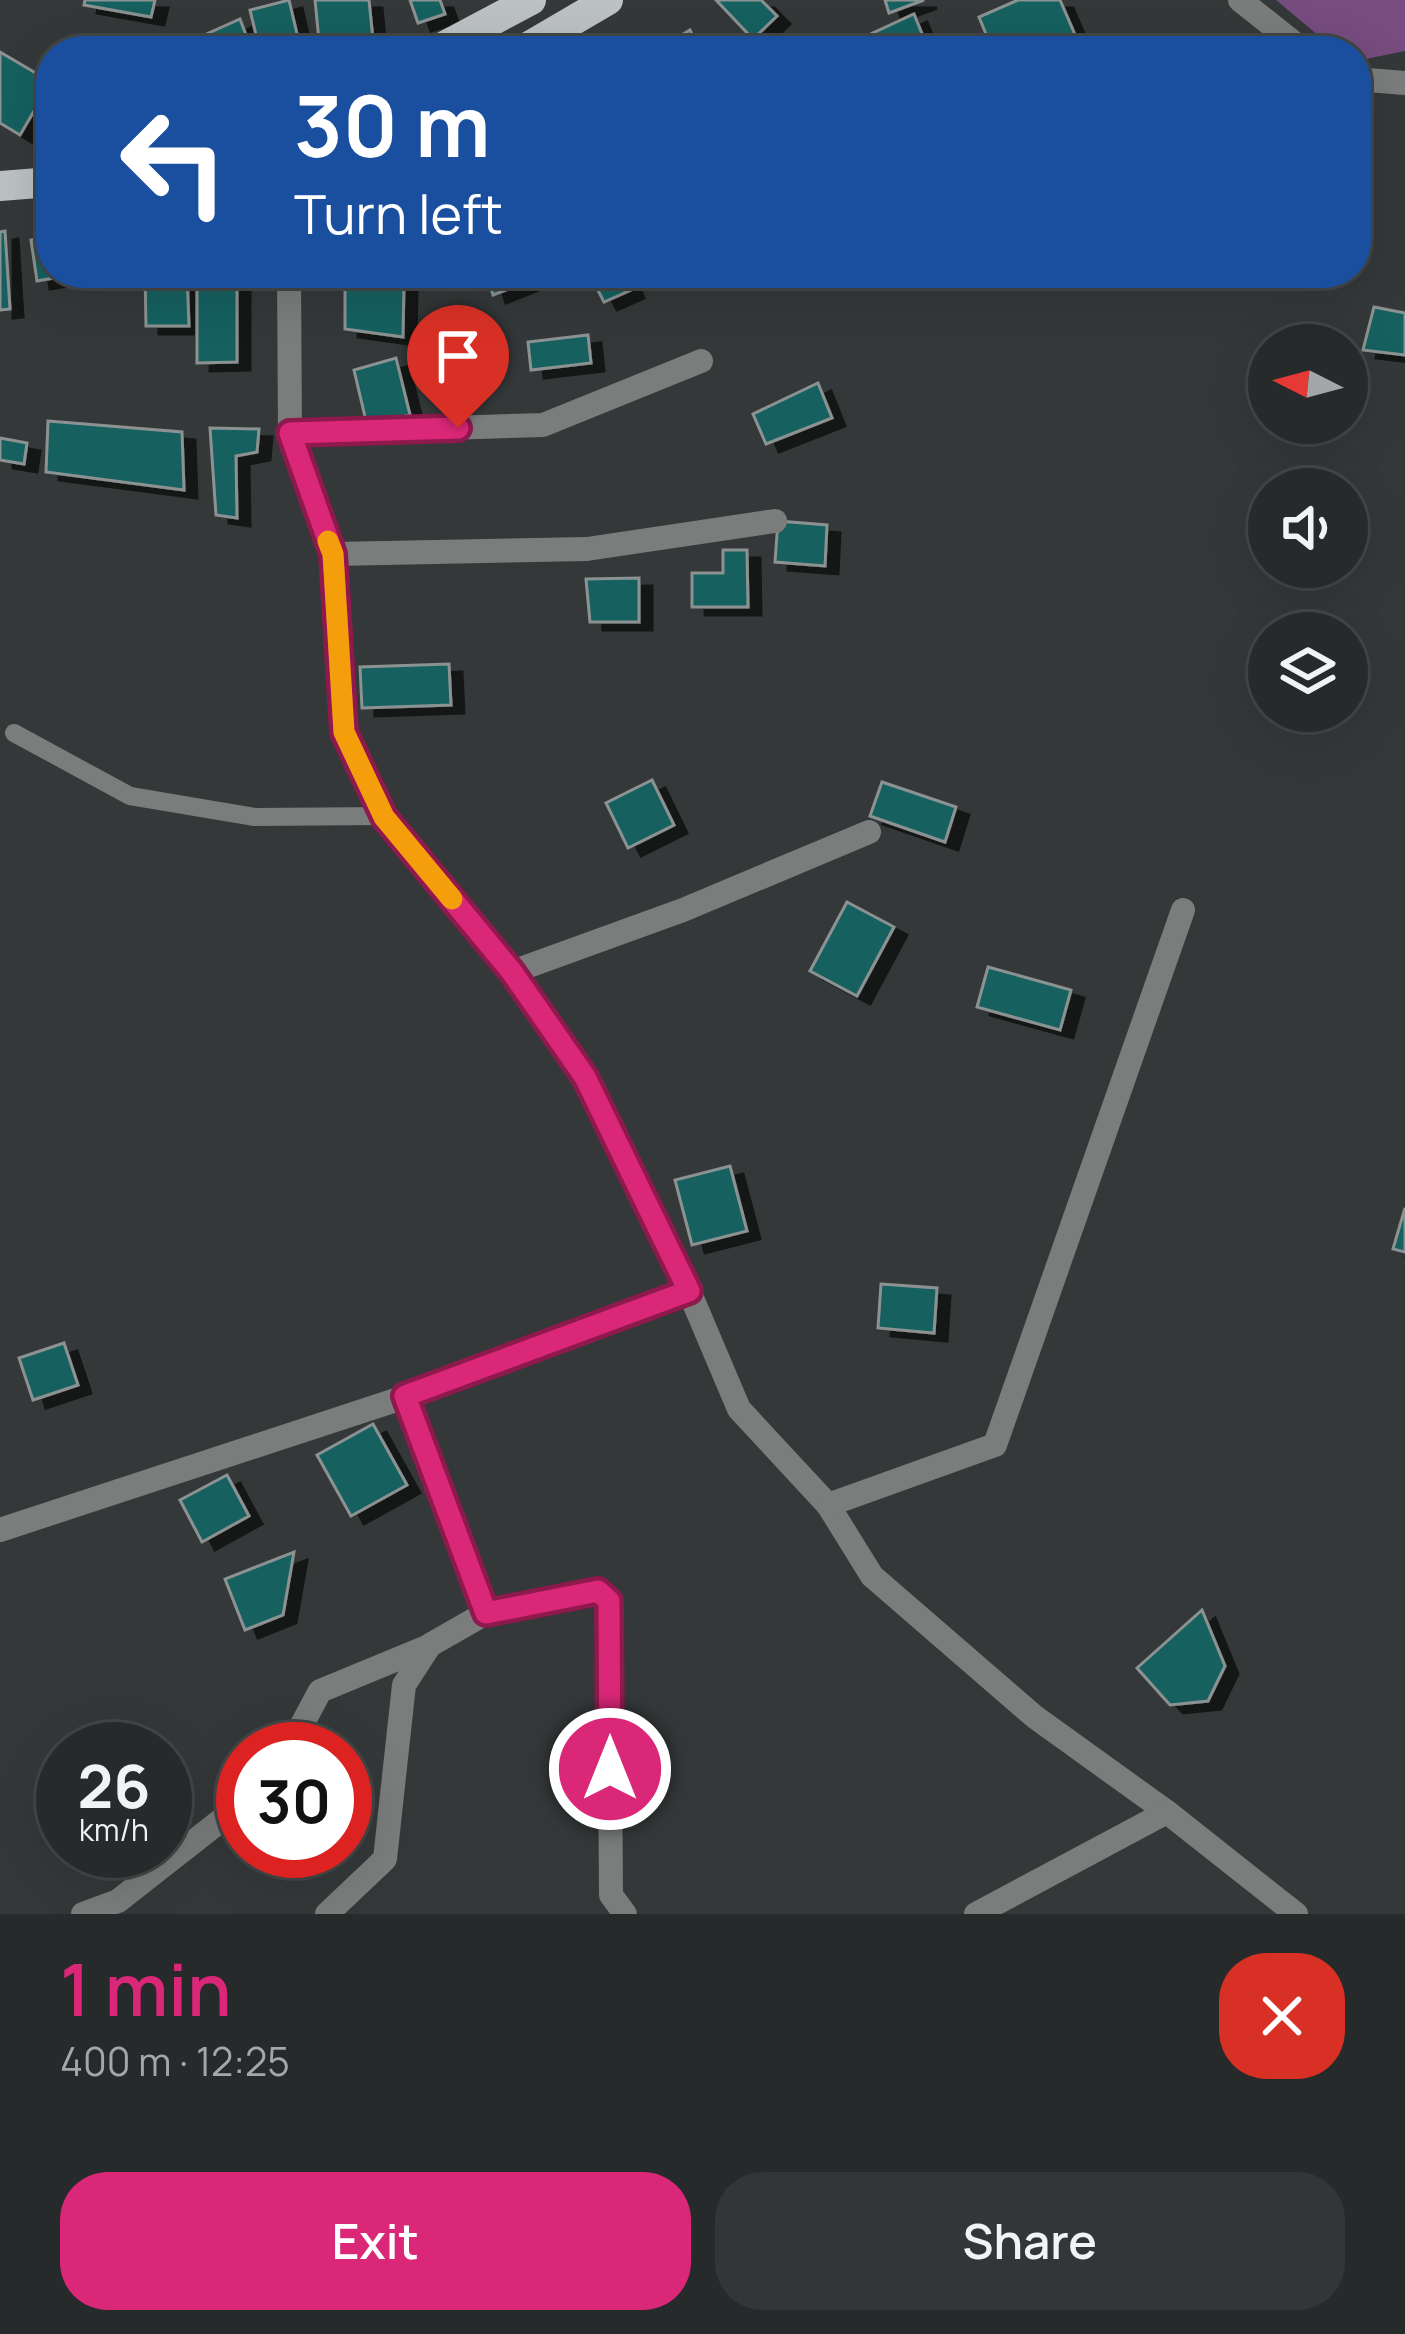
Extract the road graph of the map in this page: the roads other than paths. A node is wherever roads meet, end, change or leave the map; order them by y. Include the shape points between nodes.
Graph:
1 (531, 0) edge
2 (608, 0) edge
3 (1240, 0) edge
4 (463, 36) edge
5 (547, 36) edge
6 (1285, 36) edge
7 (1371, 80) edge
8 (1405, 83) edge
9 (289, 288) edge
10 (701, 362) dead end
11 (290, 433) junction
12 (775, 521) dead end
13 (333, 554) junction
14 (14, 733) dead end
15 (384, 817) junction
16 (868, 832) dead end
17 (1183, 910) dead end
18 (512, 972) junction
19 (689, 1291) junction
20 (405, 1396) junction
21 (828, 1505) junction
22 (0, 1530) edge
23 (486, 1613) junction
24 (430, 1645) junction
25 (303, 1722) edge
26 (1167, 1812) junction
27 (216, 1824) edge
28 (83, 1914) edge
29 (327, 1914) edge
30 (625, 1914) edge
31 (976, 1914) edge
32 (1296, 1914) edge

1 - 4 main road
2 - 5 main road
3 - 6 street
7 - 8 street
9 - 11 street
10 - 11 street via 543,425
11 - 13 street
12 - 13 street via 587,549
13 - 15 street via 344,732
14 - 15 lane via 130,796 255,817
15 - 18 street
16 - 18 street
17 - 21 street via 995,1445
18 - 19 street via 585,1077
19 - 20 street
19 - 21 street via 739,1409
20 - 22 street
20 - 23 street
21 - 26 street via 872,1576 1035,1717
23 - 24 street
23 - 30 street via 598,1591 609,1601 610,1895
24 - 25 street via 320,1691
24 - 29 street via 404,1685 385,1859
26 - 31 street
26 - 32 street
27 - 28 street via 118,1901

